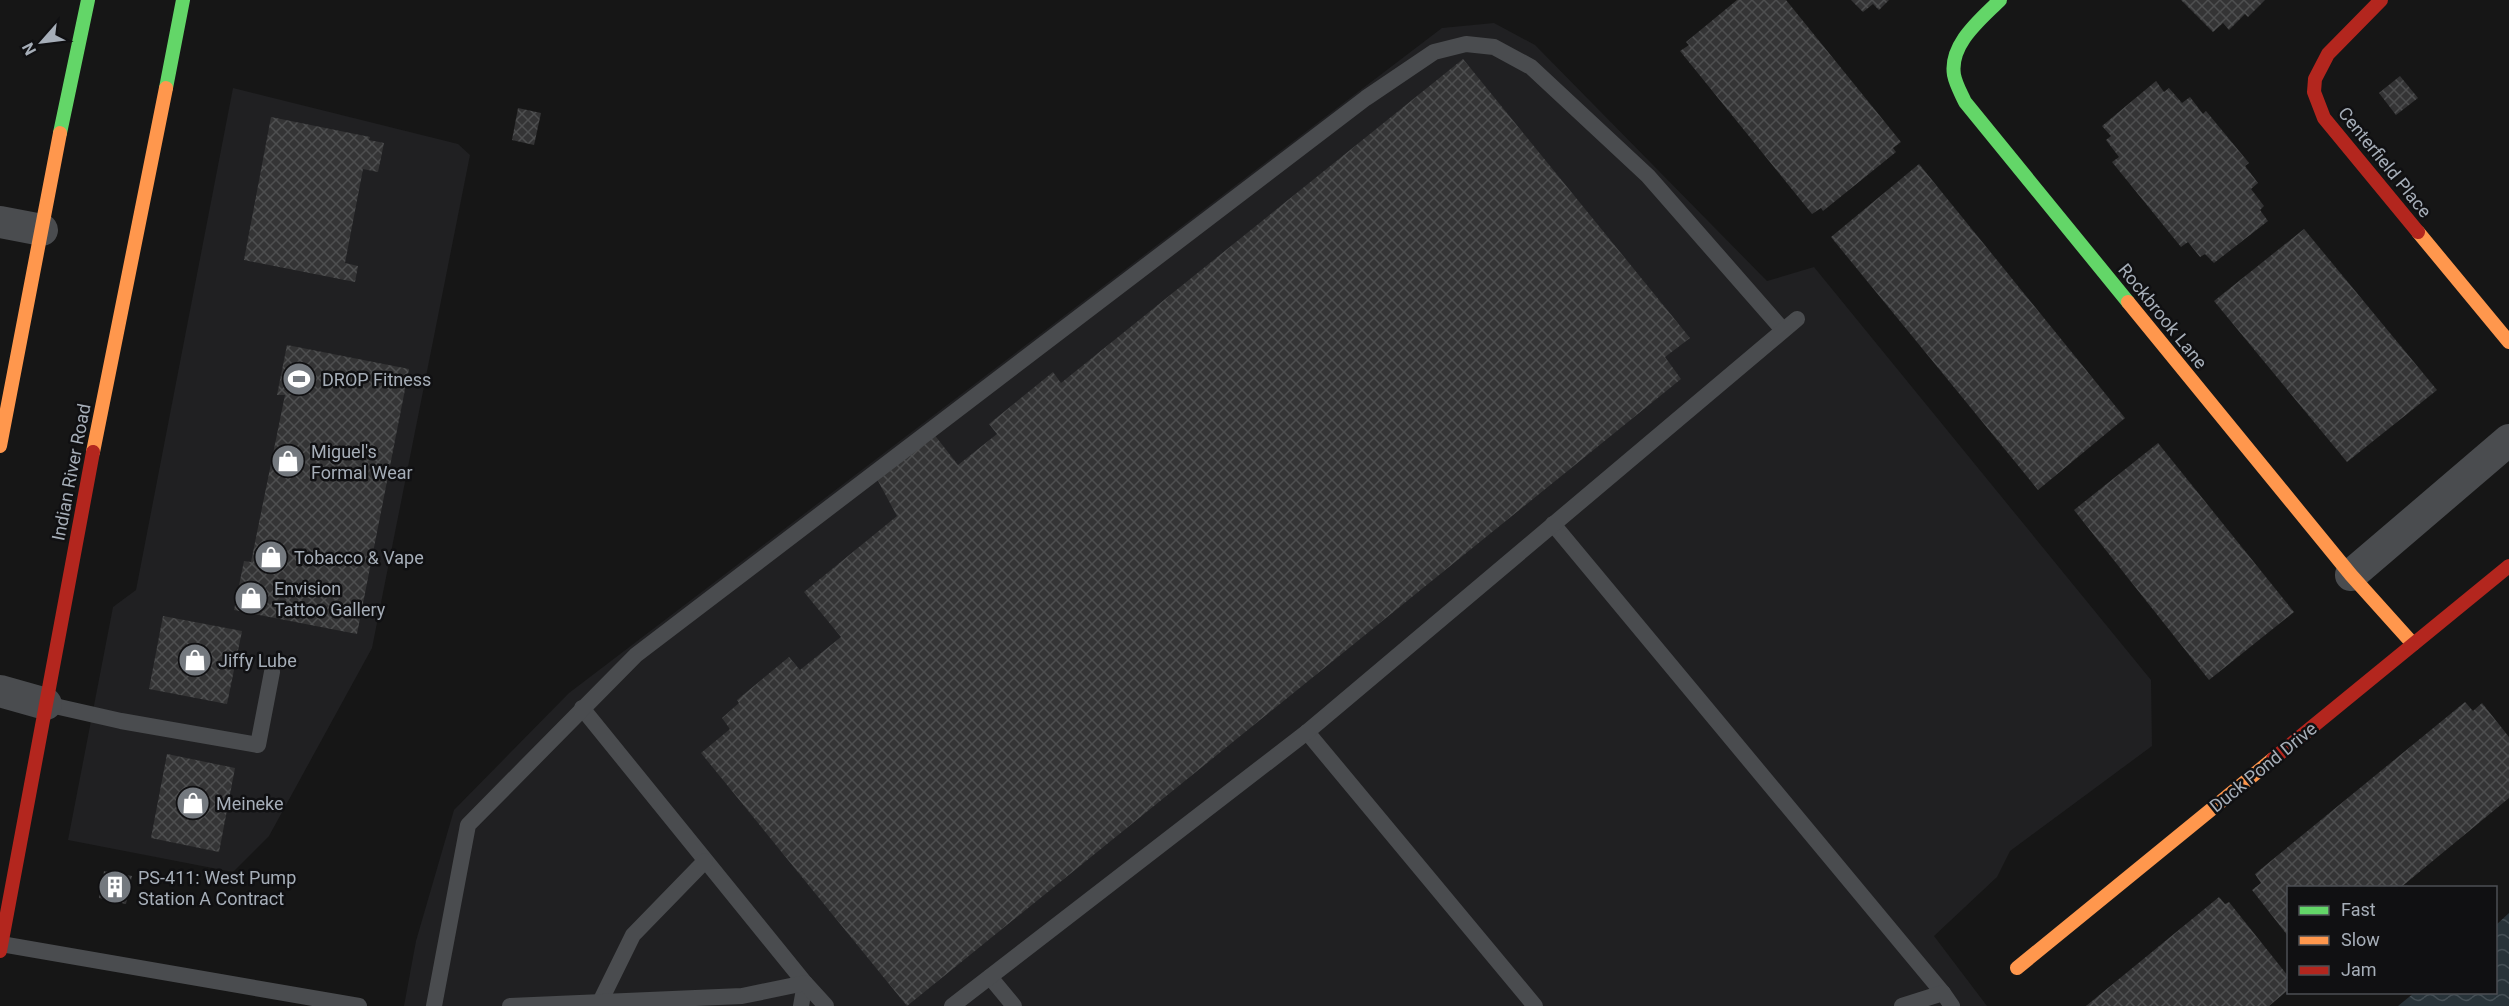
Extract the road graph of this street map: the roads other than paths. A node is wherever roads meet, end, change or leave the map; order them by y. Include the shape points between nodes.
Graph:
1 (88, 0) edge
2 (183, 0) edge
3 (2001, 0) edge
4 (2381, 0) edge
5 (0, 222) edge
6 (42, 230) junction
7 (1797, 319) dead end
8 (1783, 330) junction
9 (2509, 342) edge
10 (2509, 440) edge
11 (0, 446) edge
12 (1553, 524) junction
13 (2509, 566) edge
14 (2351, 575) junction
15 (2414, 644) junction
16 (272, 672) dead end
17 (0, 691) edge
18 (46, 704) junction
19 (582, 708) junction
20 (1307, 732) junction
21 (705, 861) junction
22 (1, 948) edge
23 (2017, 968) dead end
24 (990, 977) junction
25 (805, 983) junction
26 (1948, 1000) edge
27 (742, 1001) edge
28 (600, 1002) junction
29 (359, 1006) edge
30 (434, 1006) edge
31 (510, 1006) edge
32 (801, 1006) edge
33 (826, 1006) edge
34 (952, 1006) edge
35 (1014, 1006) edge
36 (1535, 1006) edge
37 (1902, 1006) edge

1 - 6 street
2 - 18 street, Indian River Road
3 - 14 street, Rockbrook Lane via 1958,47 1954,74 1965,102
4 - 9 street, Centerfield Place via 2328,54 2316,74 2314,93 2324,118
5 - 6 street
6 - 11 street
7 - 8 lane
8 - 12 lane
8 - 19 lane via 1648,176 1531,67 1494,47 1466,44 1434,52 1366,98 636,656
10 - 14 street
12 - 20 lane
12 - 26 lane
13 - 15 street, Duck Pond Drive
14 - 15 street, Rockbrook Lane
15 - 23 street, Duck Pond Drive
16 - 18 lane via 258,746
17 - 18 street
18 - 22 street, Indian River Road
19 - 21 lane
19 - 30 lane via 468,825
20 - 24 lane
20 - 36 lane
21 - 25 lane
21 - 28 lane via 633,935
22 - 29 lane
24 - 34 lane
24 - 35 lane
25 - 27 lane
25 - 32 lane
25 - 33 lane
26 - 37 lane
27 - 28 lane
28 - 31 lane

